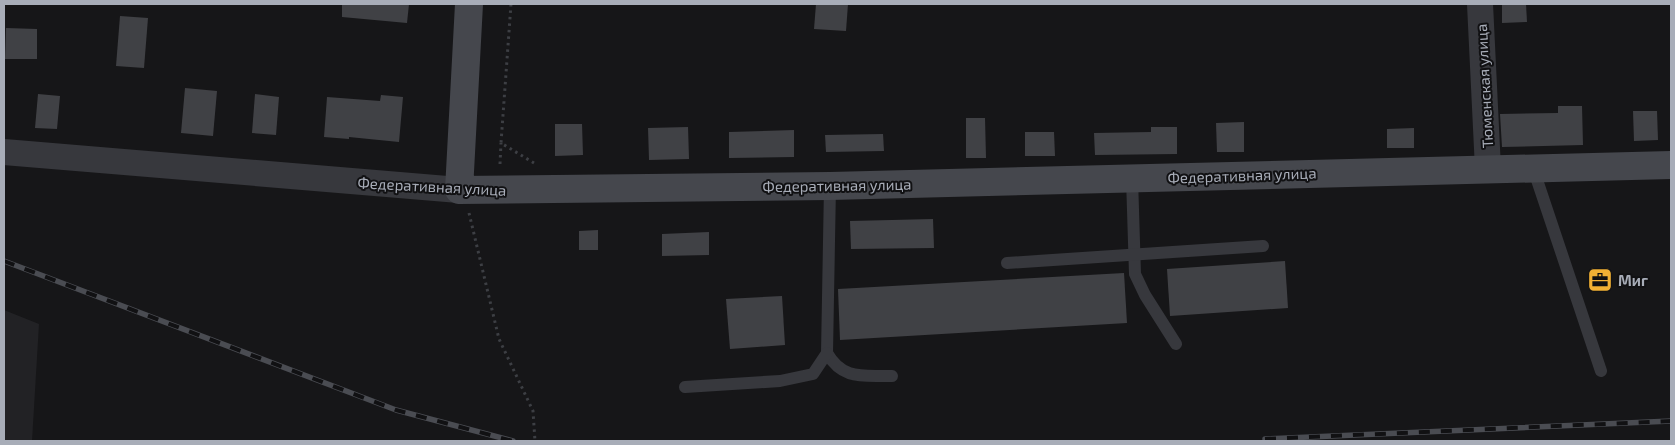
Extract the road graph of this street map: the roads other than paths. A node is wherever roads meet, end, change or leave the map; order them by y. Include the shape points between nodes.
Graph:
1 (468, 4) edge
2 (1480, 4) edge
3 (4, 152) edge
4 (1671, 166) edge
5 (1533, 168) junction
6 (1488, 169) junction
7 (1132, 178) junction
8 (830, 186) junction
9 (463, 199) junction
10 (1263, 246) dead end
11 (1135, 254) junction
12 (1007, 263) dead end
13 (1176, 344) dead end
14 (827, 353) junction
15 (1601, 371) dead end
16 (892, 376) dead end
17 (685, 387) dead end

1 - 9 street
2 - 6 street, Тюменская улица
3 - 9 street, Федеративная улица
4 - 5 street, Федеративная улица
5 - 6 street, Федеративная улица
5 - 15 lane
6 - 7 street, Федеративная улица
7 - 8 street, Федеративная улица
7 - 11 lane
8 - 9 street, Федеративная улица via 500,191
8 - 14 lane
10 - 11 lane
11 - 12 lane
11 - 13 lane via 1138,281
14 - 16 lane via 834,366 851,375
14 - 17 lane via 813,374 780,381

